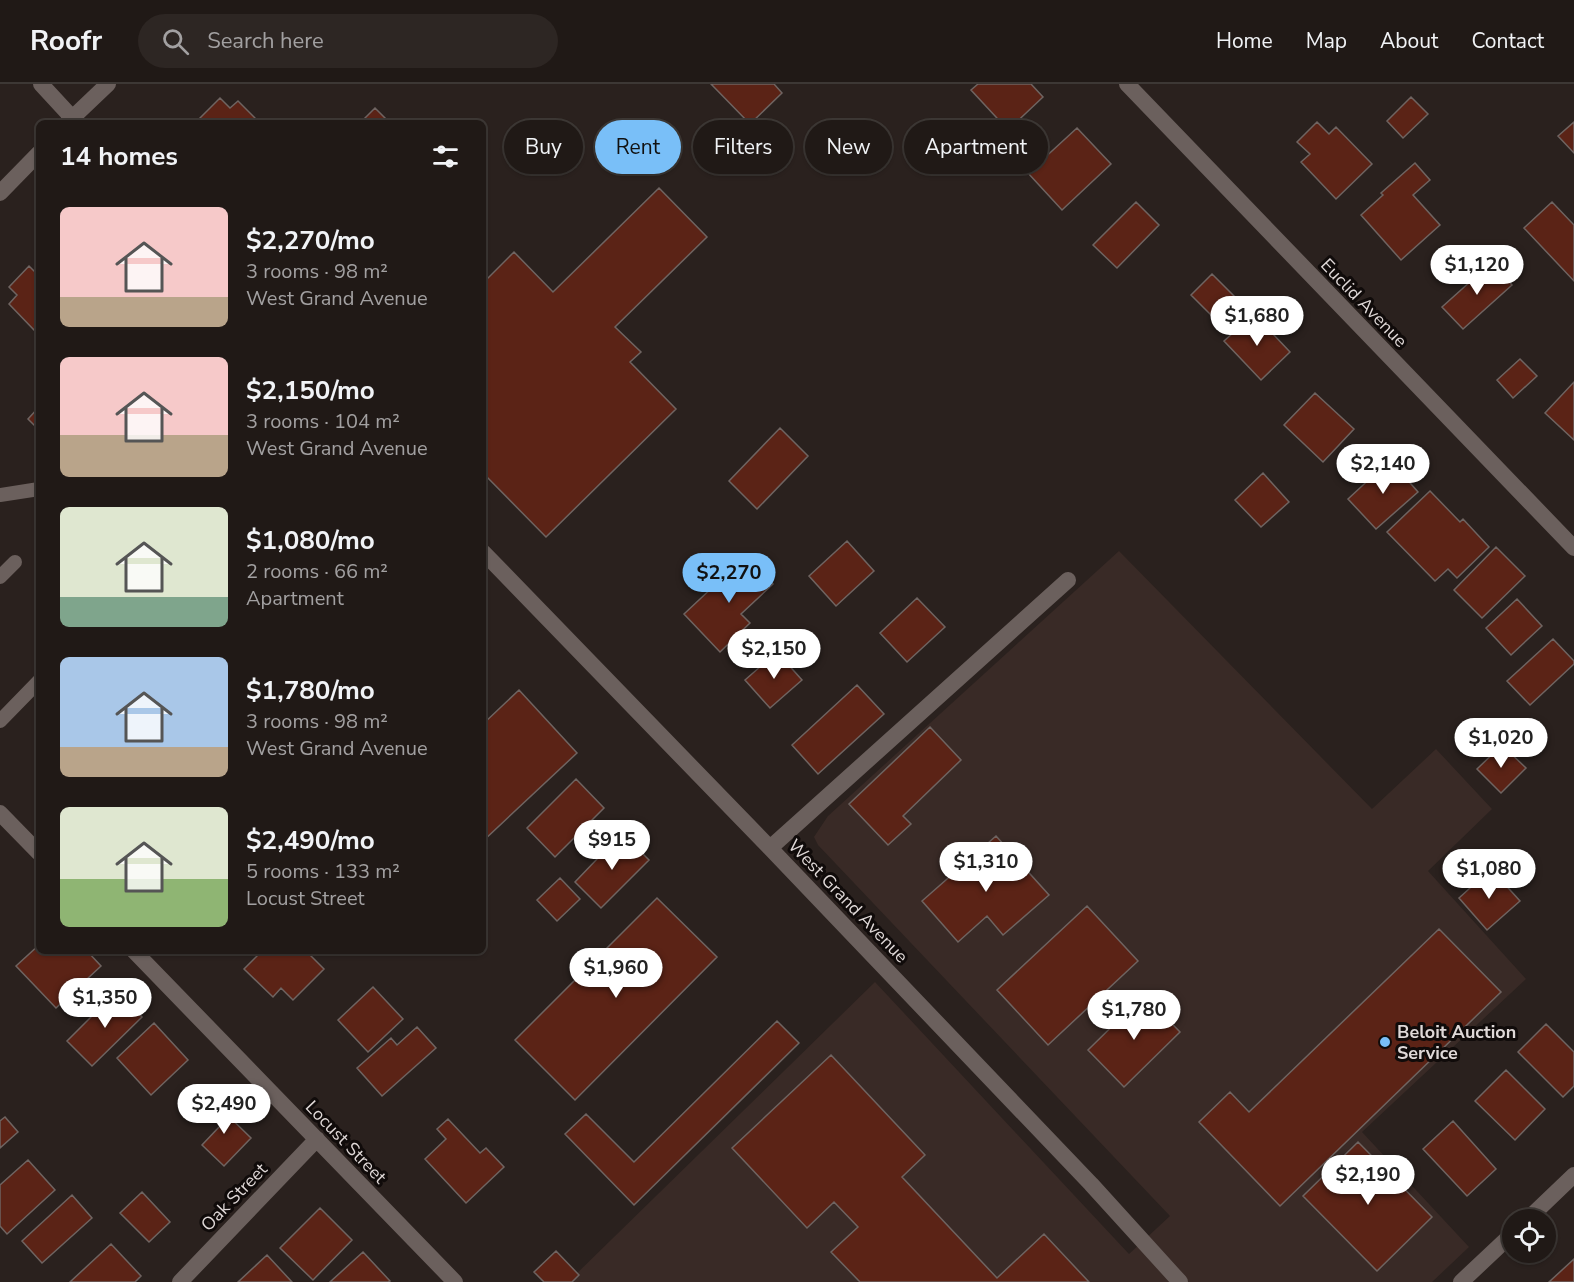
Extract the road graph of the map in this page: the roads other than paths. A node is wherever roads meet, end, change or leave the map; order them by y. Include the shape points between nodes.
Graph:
1 (41, 84) edge
2 (108, 84) edge
3 (1127, 84) edge
4 (71, 120) edge
5 (73, 120) edge
6 (36, 156) edge
7 (0, 193) edge
8 (36, 489) edge
9 (0, 495) edge
10 (1574, 548) edge
11 (486, 555) edge
12 (15, 562) dead end
13 (0, 577) edge
14 (1068, 580) dead end
15 (36, 684) edge
16 (0, 721) edge
17 (0, 813) edge
18 (770, 848) junction
19 (36, 850) edge
20 (137, 954) edge
21 (317, 1139) junction
22 (1574, 1175) edge
23 (1538, 1209) edge
24 (1502, 1243) edge
25 (180, 1282) edge
26 (455, 1282) edge
27 (1180, 1282) edge
28 (1461, 1282) edge

1 - 4 street
2 - 5 street
3 - 10 street, Euclid Avenue
6 - 7 street
8 - 9 lane
11 - 18 street, West Grand Avenue
12 - 13 lane
14 - 18 street
15 - 16 lane
17 - 19 street
18 - 27 street, West Grand Avenue
20 - 21 street, Locust Street
21 - 25 street, Oak Street
21 - 26 street, Locust Street
22 - 23 street
24 - 28 street

